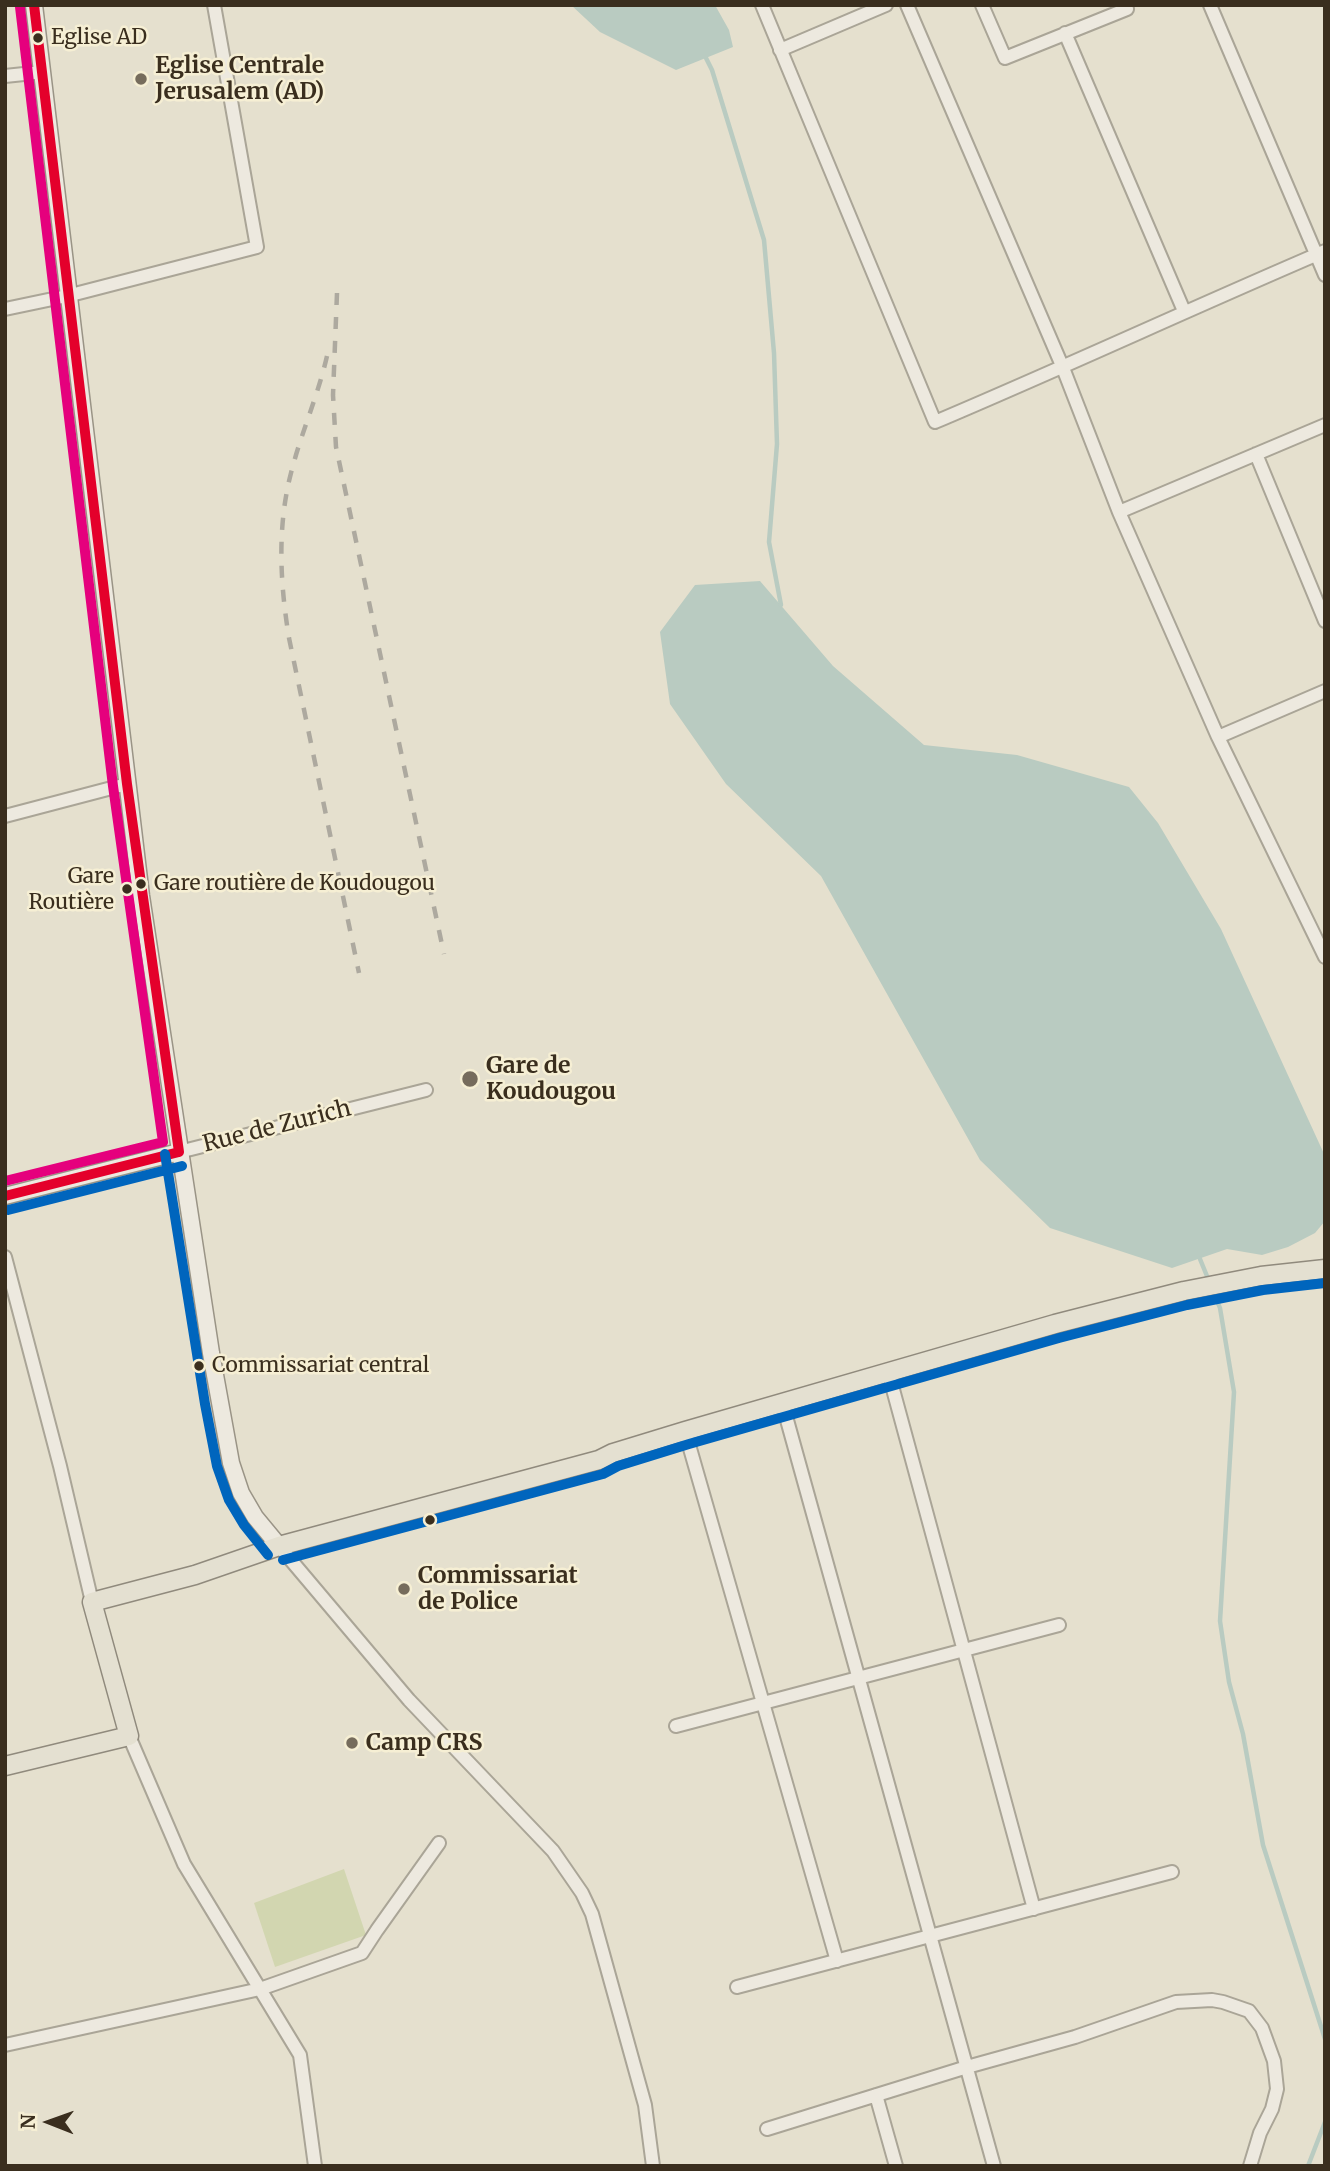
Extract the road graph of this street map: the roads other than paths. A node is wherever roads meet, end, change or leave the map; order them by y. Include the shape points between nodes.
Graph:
1 (34, 5) edge
2 (214, 5) edge
3 (762, 5) edge
4 (886, 5) edge
5 (907, 5) edge
6 (982, 5) edge
7 (1125, 5) edge
8 (1210, 5) edge
9 (1065, 33) junction
10 (780, 50) junction
11 (43, 72) junction
12 (5, 76) edge
13 (1320, 253) edge
14 (1325, 275) edge
15 (67, 296) junction
16 (5, 309) edge
17 (1184, 312) junction
18 (1063, 368) junction
19 (1325, 425) edge
20 (1256, 454) junction
21 (1119, 512) junction
22 (1325, 621) edge
23 (1325, 691) edge
24 (1218, 737) junction
25 (127, 784) junction
26 (5, 816) edge
27 (1325, 957) edge
28 (426, 1090) dead end
29 (179, 1152) junction
30 (5, 1196) edge
31 (5, 1257) edge
32 (1325, 1269) edge
33 (888, 1371) junction
34 (782, 1402) junction
35 (685, 1431) junction
36 (279, 1546) junction
37 (92, 1602) junction
38 (1059, 1625) dead end
39 (963, 1650) junction
40 (858, 1678) junction
41 (762, 1703) junction
42 (676, 1726) dead end
43 (129, 1736) junction
44 (5, 1766) edge
45 (439, 1843) dead end
46 (1172, 1872) dead end
47 (1034, 1909) junction
48 (930, 1936) junction
49 (837, 1961) junction
50 (737, 1987) dead end
51 (260, 1989) junction
52 (5, 2045) edge
53 (967, 2067) junction
54 (876, 2095) junction
55 (767, 2129) dead end
56 (315, 2166) edge
57 (653, 2166) edge
58 (896, 2166) edge
59 (994, 2166) edge
60 (1250, 2166) edge

1 - 11 street
2 - 15 street via 257,247
3 - 10 street
4 - 10 street
5 - 18 street
6 - 9 street via 1005,58
7 - 9 street via 1126,9
8 - 13 street
9 - 17 street
10 - 18 street via 935,422
11 - 12 street
11 - 15 street
13 - 14 street
13 - 17 street
15 - 16 street
15 - 25 street
17 - 18 street
18 - 21 street
19 - 20 street
20 - 21 street
20 - 22 street
21 - 24 street
23 - 24 street
24 - 27 street
25 - 26 street
25 - 29 street
28 - 29 street, Rue de Zurich
29 - 30 street, Rue de Zurich
29 - 36 street via 231,1463 241,1493
31 - 37 street
32 - 33 main road via 1184,1291
33 - 34 main road
33 - 39 street
34 - 35 main road
34 - 40 street
35 - 36 main road via 599,1460
35 - 41 street
36 - 37 main road via 195,1575
36 - 57 street via 409,1700 553,1851 582,1893 592,1913 645,2105
37 - 43 main road
38 - 39 street
39 - 40 street
39 - 47 street
40 - 41 street
40 - 48 street
41 - 42 street
41 - 49 street
43 - 44 main road
43 - 51 street via 184,1864
45 - 51 street via 362,1953
46 - 47 street
47 - 48 street
48 - 49 street
48 - 53 street
49 - 50 street
51 - 52 street
51 - 56 street via 300,2055
53 - 54 street
53 - 59 street
53 - 60 street via 1075,2037 1175,2002 1223,2002 1249,2011 1262,2028 1274,2061 1277,2089
54 - 55 street
54 - 58 street

